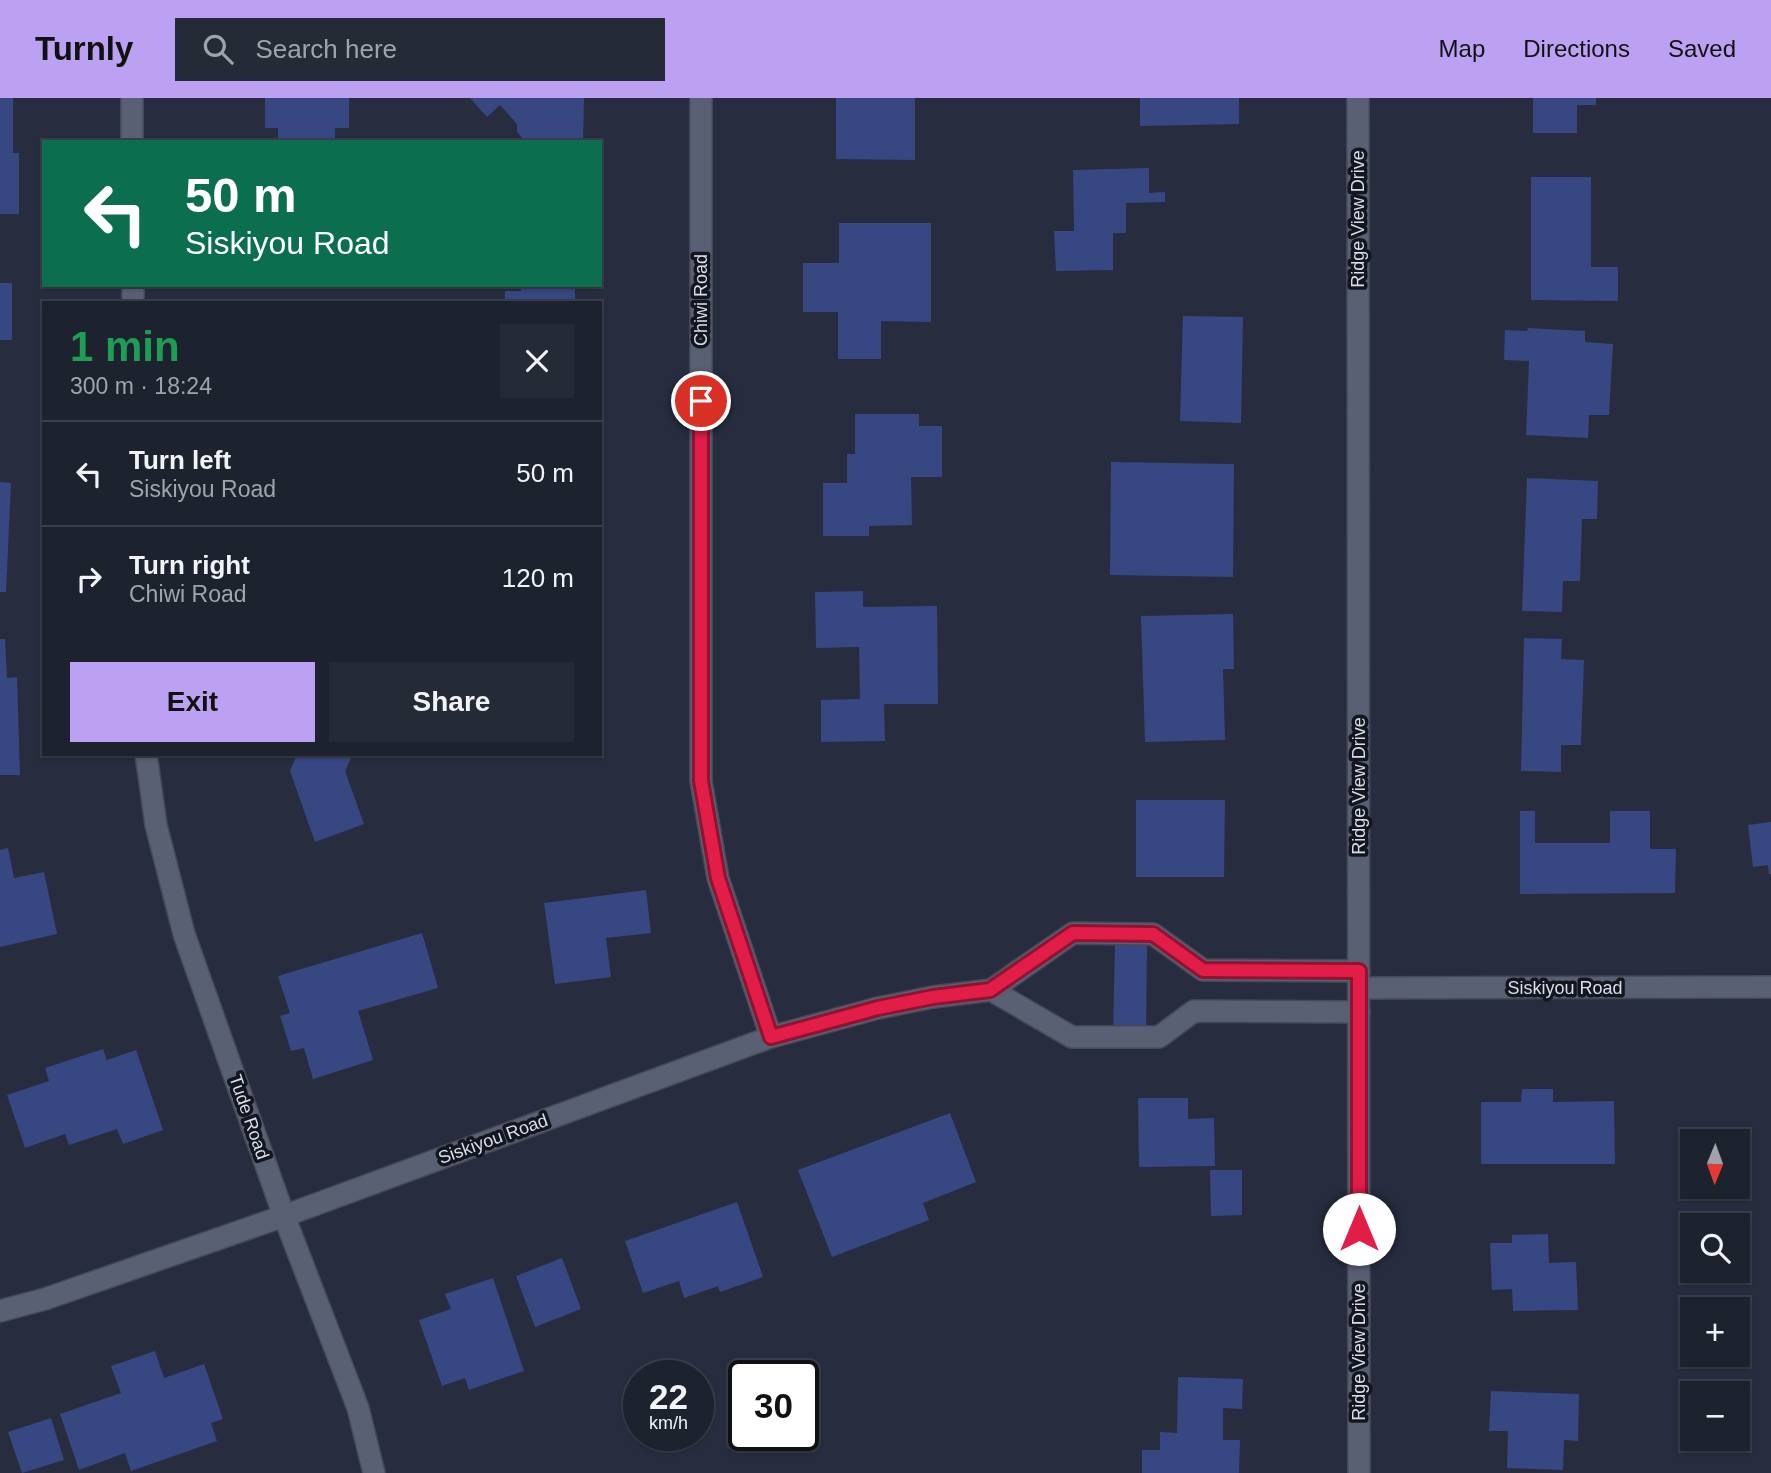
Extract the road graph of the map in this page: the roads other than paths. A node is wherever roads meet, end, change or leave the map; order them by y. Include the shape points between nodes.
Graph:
1 (132, 98) edge
2 (701, 98) edge
3 (1358, 98) edge
4 (132, 140) edge
5 (146, 756) edge
6 (1359, 979) junction
7 (1771, 987) edge
8 (990, 990) junction
9 (1359, 1012) junction
10 (771, 1037) junction
11 (284, 1216) junction
12 (0, 1311) edge
13 (374, 1473) edge
14 (1359, 1473) edge

1 - 4 street
2 - 10 street, Chiwi Road via 701,781 718,878
3 - 6 street, Ridge View Drive
5 - 11 street, Tude Road via 156,825 184,934
6 - 7 street, Siskiyou Road
6 - 8 street, Siskiyou Road via 1203,970 1153,934 1073,933
6 - 9 street, Ridge View Drive
8 - 9 street via 1072,1038 1159,1037 1194,1011
8 - 10 street, Siskiyou Road via 878,1008
9 - 14 street, Ridge View Drive
10 - 11 street, Siskiyou Road
11 - 12 street, Siskiyou Road
11 - 13 street, Tude Road via 358,1408

